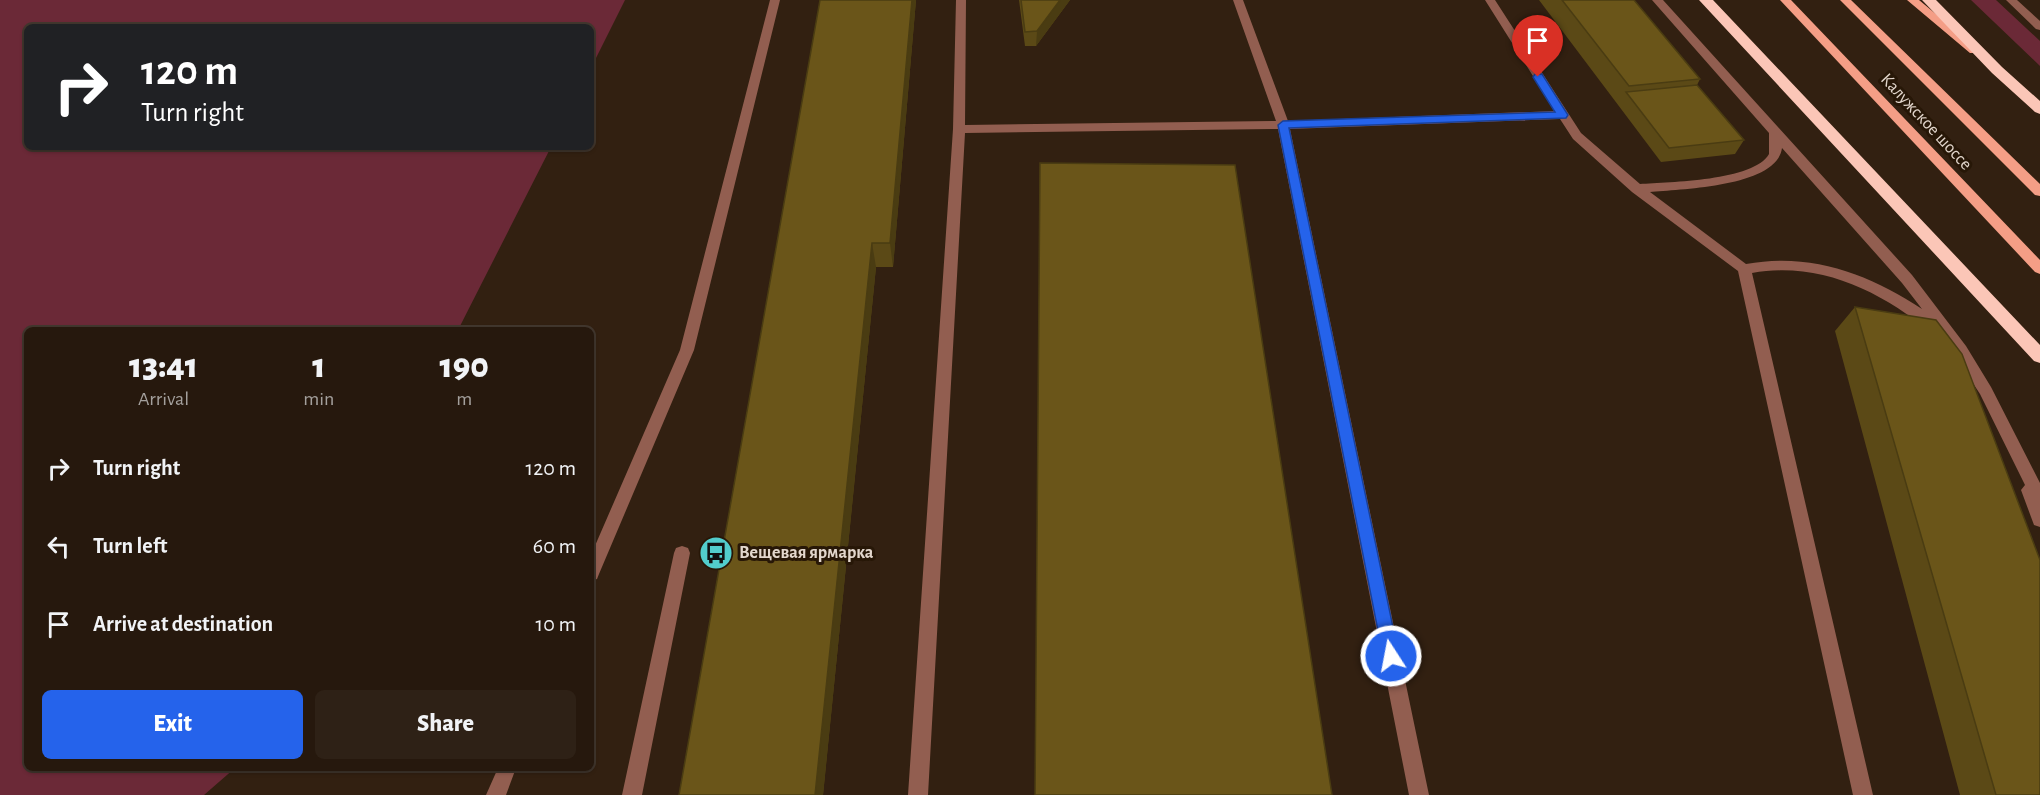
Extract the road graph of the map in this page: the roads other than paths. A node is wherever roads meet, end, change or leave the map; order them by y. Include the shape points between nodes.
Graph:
1 (775, 0) edge
2 (961, 0) edge
3 (1238, 0) edge
4 (1490, 0) edge
5 (1657, 0) edge
6 (1707, 0) edge
7 (1785, 0) edge
8 (1845, 0) edge
9 (1912, 0) edge
10 (1929, 0) edge
11 (2011, 0) edge
12 (2040, 27) edge
13 (1998, 70) junction
14 (2040, 109) edge
15 (1562, 115) junction
16 (1283, 125) junction
17 (959, 129) junction
18 (1774, 133) junction
19 (1637, 189) junction
20 (2040, 192) edge
21 (1744, 269) junction
22 (2040, 269) edge
23 (1961, 350) junction
24 (2040, 356) edge
25 (2016, 453) junction
26 (2040, 499) edge
27 (2040, 520) edge
28 (682, 553) dead end
29 (594, 567) edge
30 (506, 771) edge
31 (496, 795) edge
32 (632, 795) edge
33 (918, 795) edge
34 (1419, 795) edge
35 (1863, 795) edge

1 - 29 street via 687,350
2 - 17 street
3 - 16 street
4 - 15 street
5 - 18 street
6 - 24 highway
7 - 22 main road, Калужское шоссе
8 - 20 main road, Калужское шоссе
9 - 13 main road
10 - 13 highway
11 - 12 street
13 - 14 highway
15 - 16 street
15 - 19 street via 1577,136
16 - 17 street
16 - 34 street
17 - 33 street
18 - 19 street via 1776,149 1771,161 1757,171 1727,179
18 - 23 street via 1907,279
19 - 21 street
21 - 23 street via 1789,263 1835,272 1868,284 1925,318
21 - 35 street
23 - 25 street via 1986,390
25 - 26 street
25 - 27 street
28 - 32 street
30 - 31 street

